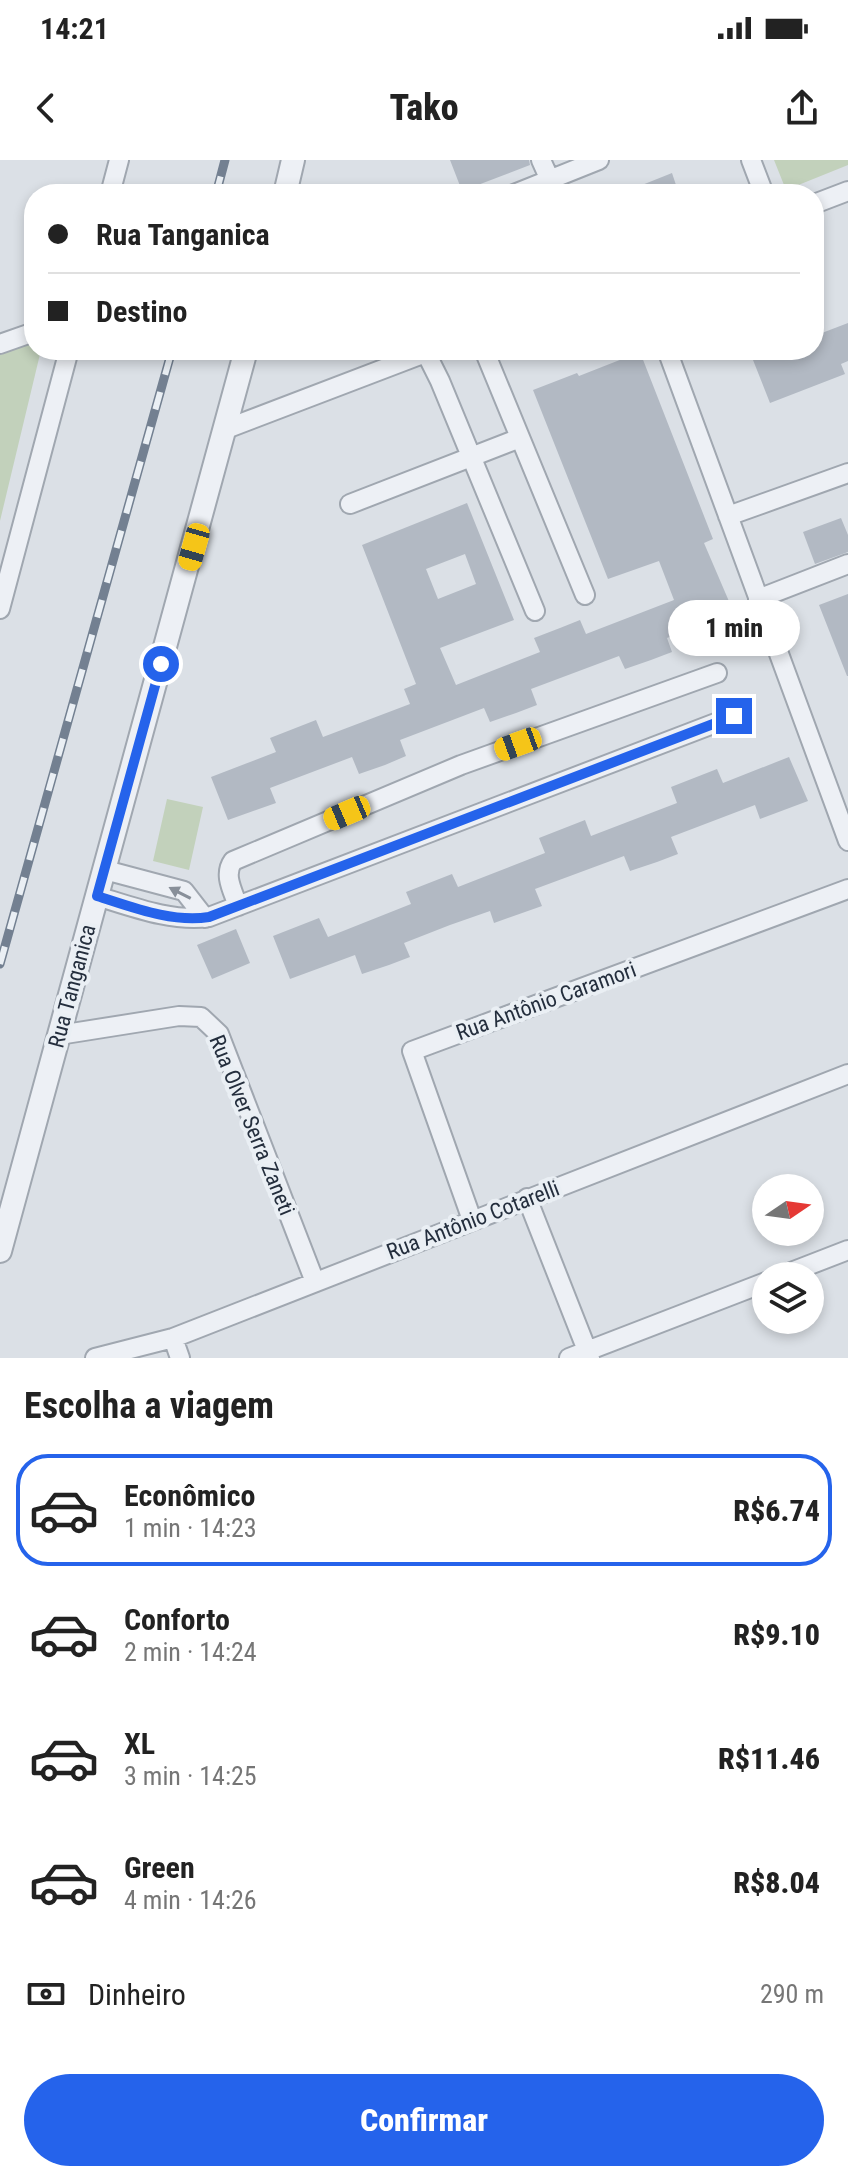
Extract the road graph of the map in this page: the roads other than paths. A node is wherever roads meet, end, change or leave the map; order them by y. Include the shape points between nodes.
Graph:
1 (119, 160) edge
2 (293, 160) edge
3 (541, 160) edge
4 (599, 160) edge
5 (751, 160) edge
6 (550, 180) junction
7 (113, 184) edge
8 (287, 184) edge
9 (540, 184) edge
10 (760, 184) edge
11 (848, 191) edge
12 (824, 200) edge
13 (24, 336) edge
14 (0, 344) edge
15 (66, 360) edge
16 (243, 360) edge
17 (406, 360) edge
18 (433, 360) edge
19 (488, 360) edge
20 (671, 360) edge
21 (226, 429) junction
22 (520, 438) junction
23 (470, 458) junction
24 (848, 473) edge
25 (350, 504) dead end
26 (728, 516) junction
27 (848, 564) edge
28 (6, 577) edge
29 (585, 595) dead end
30 (758, 599) junction
31 (0, 609) edge
32 (535, 611) dead end
33 (717, 673) dead end
34 (734, 716) dead end
35 (848, 841) edge
36 (105, 870) junction
37 (848, 889) edge
38 (97, 896) junction
39 (238, 906) junction
40 (205, 918) junction
41 (59, 1035) junction
42 (848, 1074) edge
43 (527, 1198) junction
44 (472, 1220) junction
45 (0, 1251) edge
46 (848, 1252) edge
47 (820, 1262) edge
48 (315, 1282) junction
49 (752, 1288) edge
50 (173, 1338) junction
51 (588, 1354) edge
52 (95, 1358) edge
53 (180, 1358) edge
54 (569, 1358) edge

1 - 7 street
2 - 8 street
3 - 6 street
4 - 6 street
5 - 10 street
6 - 9 street
11 - 12 street
13 - 14 street
15 - 28 street
16 - 21 street, Rua Tanganica
17 - 21 street
18 - 23 street
19 - 22 street
20 - 26 street
21 - 36 street, Rua Tanganica
22 - 23 street
22 - 29 street
23 - 25 street
23 - 32 street
24 - 26 street
26 - 30 street
27 - 30 street
28 - 31 street
30 - 35 street
33 - 39 street via 461,765 233,861 228,877
34 - 39 street
36 - 38 street, Rua Tanganica
40 -> 36 street via 184,891
37 - 44 street, Rua Antônio Caramori via 412,1051
38 - 40 street via 139,909
38 - 41 street, Rua Tanganica
39 - 40 street
41 - 45 street, Rua Tanganica
41 - 48 street, Rua Olver Serra Zaneti via 179,1016 201,1017 219,1034
42 - 43 street, Rua Antônio Cotarelli
43 - 44 street, Rua Antônio Cotarelli
43 - 51 street
44 - 48 street, Rua Antônio Cotarelli
46 - 47 street
48 - 50 street, Rua Antônio Cotarelli
49 - 51 street
50 - 52 street, Rua Antônio Cotarelli
50 - 53 street
51 - 54 street

